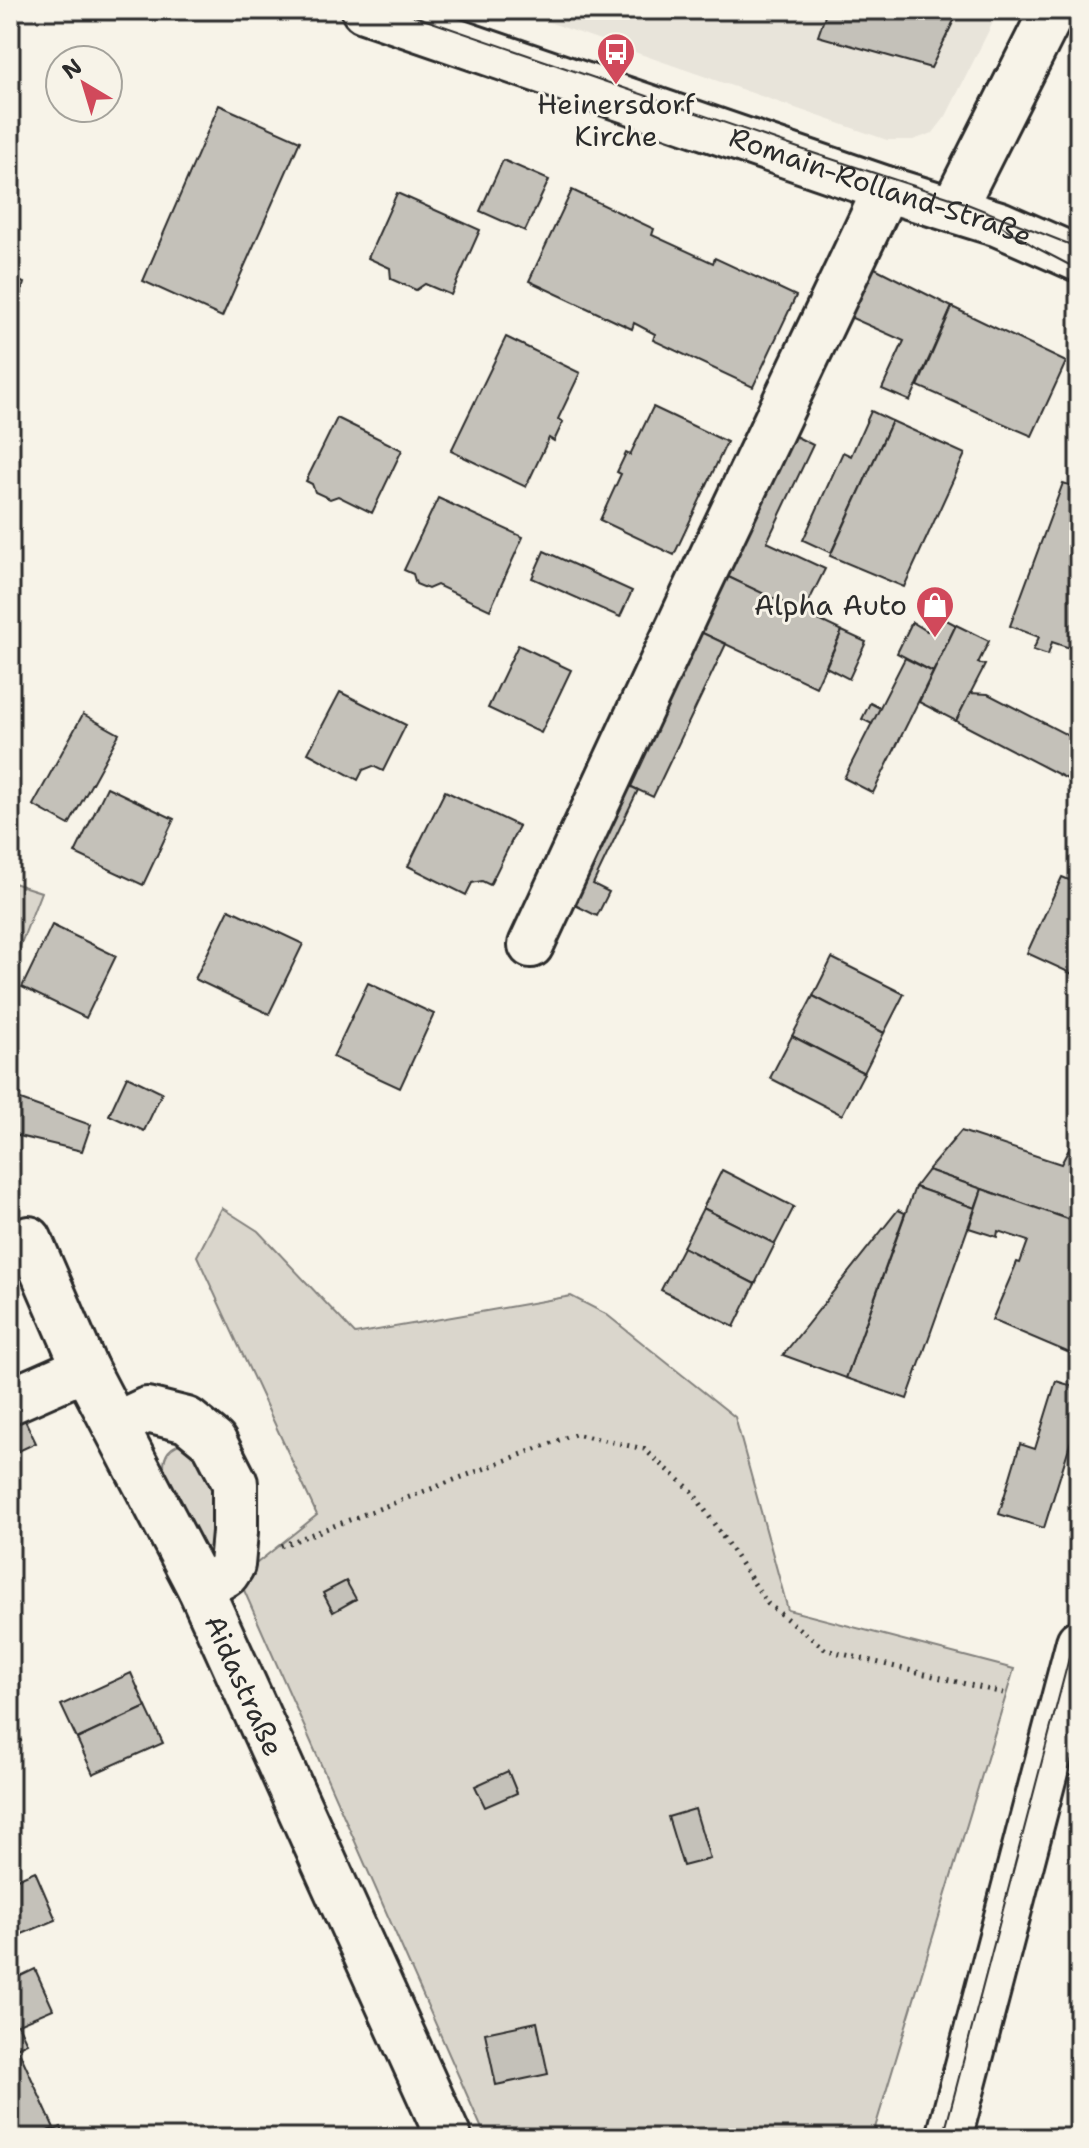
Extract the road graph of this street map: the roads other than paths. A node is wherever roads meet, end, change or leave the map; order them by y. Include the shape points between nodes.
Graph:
1 (364, 10) edge
2 (1053, 10) edge
3 (886, 189) junction
4 (953, 209) junction
5 (1079, 259) edge
6 (531, 945) dead end
7 (29, 1239) dead end
8 (85, 1368) junction
9 (10, 1401) edge
10 (115, 1425) junction
11 (216, 1576) junction
12 (1079, 1642) edge
13 (449, 2138) edge
14 (949, 2138) edge

1 - 3 main road, Romain-Rolland-Straße
2 - 4 main road
3 - 4 main road, Romain-Rolland-Straße
3 - 6 main road
4 - 5 main road, Romain-Rolland-Straße
7 - 8 main road, Aidastraße
8 - 9 main road
8 - 10 main road, Aidastraße
10 - 11 main road, Aidastraße
10 - 11 main road via 147,1410 187,1420 214,1442 235,1483 235,1532
11 - 13 main road, Aidastraße
12 - 14 main road

